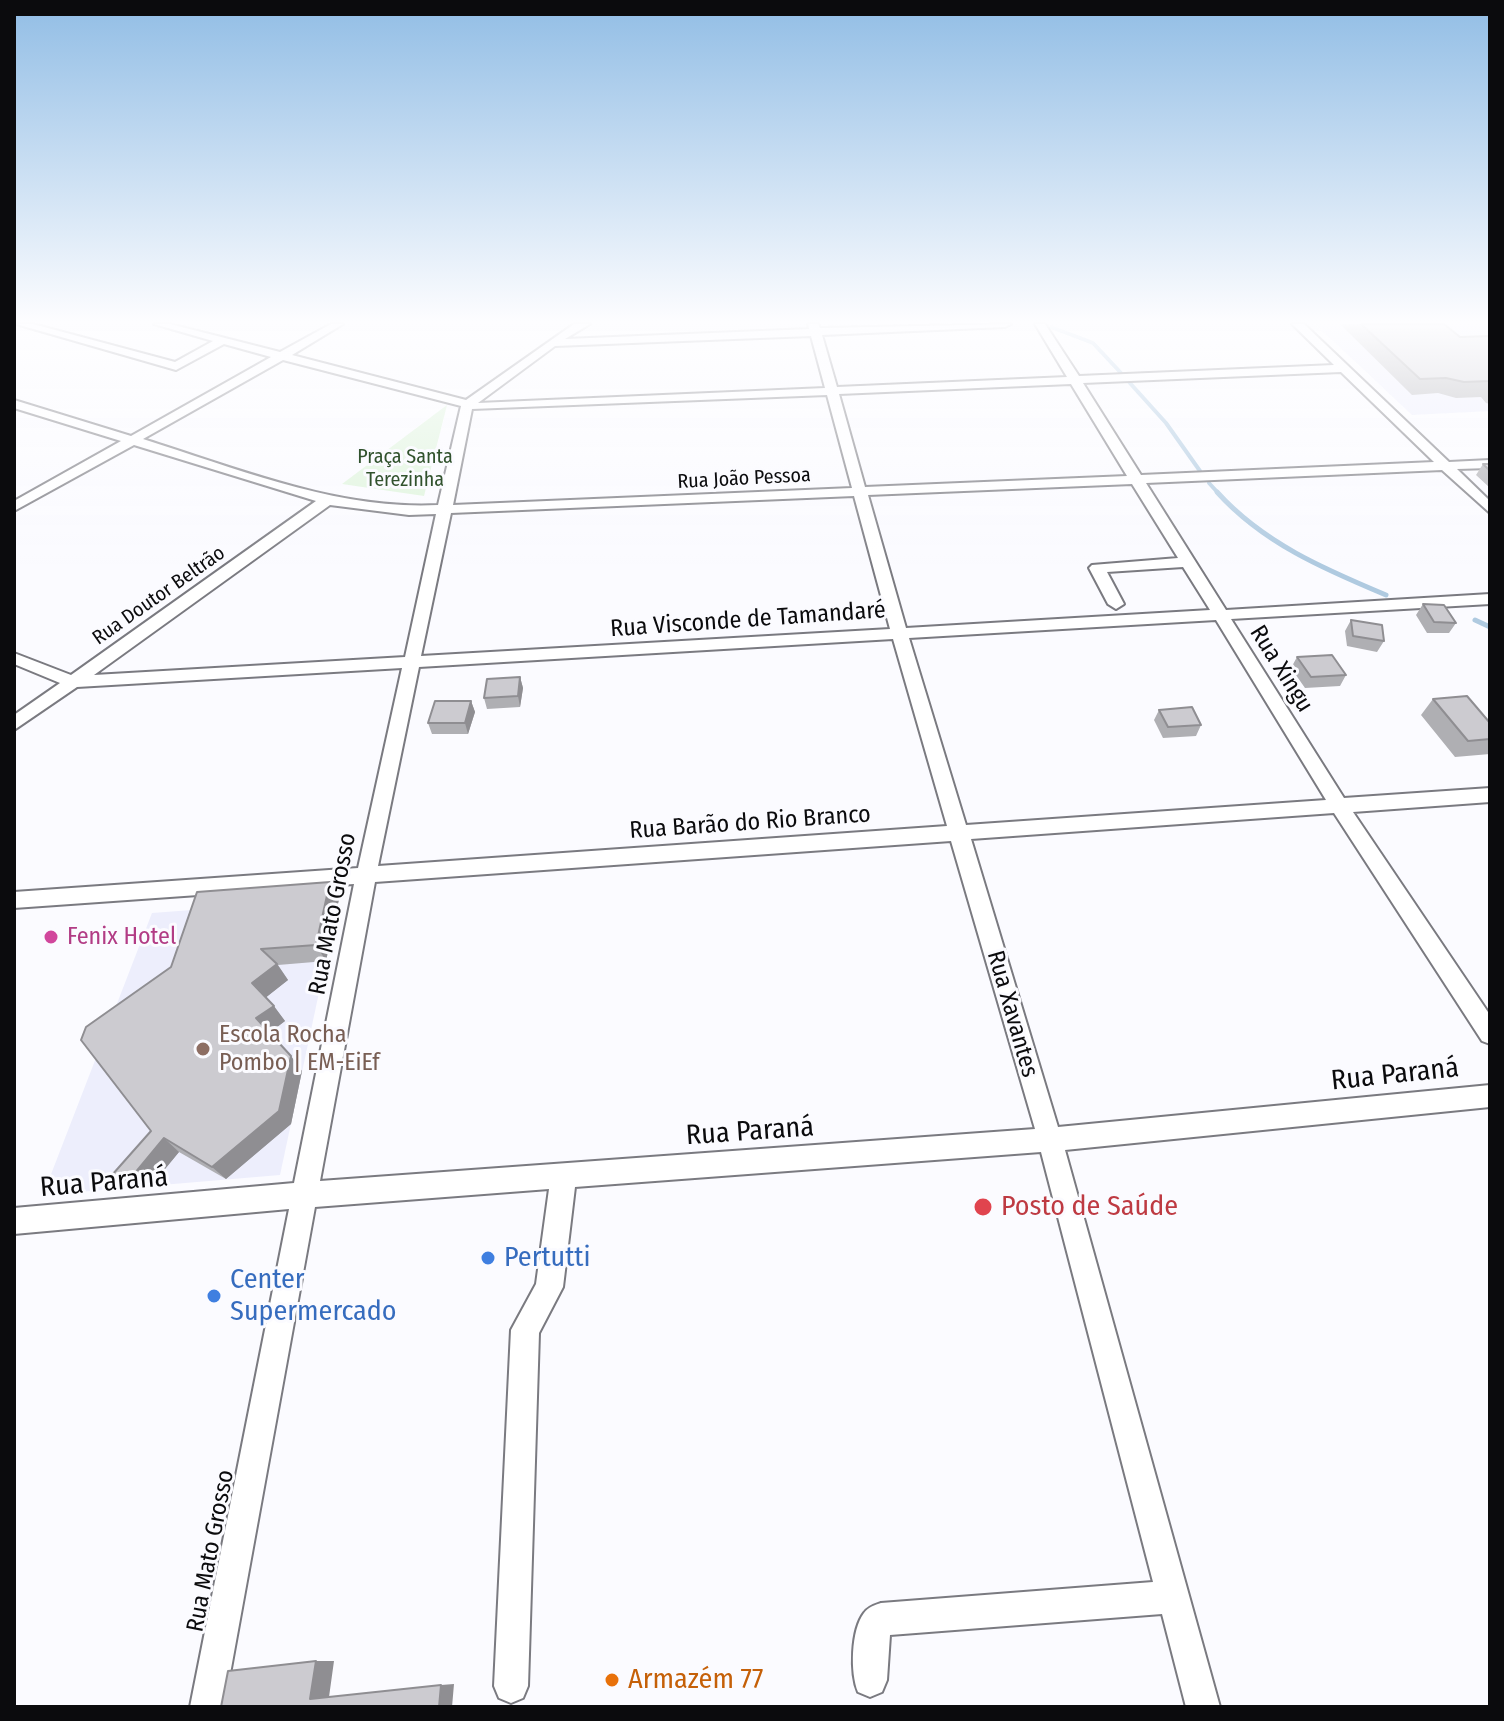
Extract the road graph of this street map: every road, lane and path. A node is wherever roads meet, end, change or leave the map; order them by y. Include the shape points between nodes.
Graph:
1 (15, 404) edge
2 (195, 404) edge
3 (547, 404) edge
4 (838, 404) edge
5 (1090, 404) edge
6 (1383, 404) edge
7 (467, 405) joint
8 (132, 440) junction
9 (1490, 464) edge
10 (1447, 466) junction
11 (1136, 480) junction
12 (860, 493) junction
13 (327, 500) junction
14 (14, 507) edge
15 (1490, 509) edge
16 (442, 512) junction
17 (1187, 562) junction
18 (1490, 599) edge
19 (1116, 604) dead end
20 (1219, 614) junction
21 (900, 635) junction
22 (14, 658) edge
23 (409, 665) junction
24 (73, 682) junction
25 (14, 724) edge
26 (1490, 795) edge
27 (1340, 807) junction
28 (960, 835) junction
29 (366, 875) junction
30 (14, 900) edge
31 (1490, 1034) edge
32 (1490, 1096) edge
33 (1050, 1140) junction
34 (564, 1176) junction
35 (306, 1195) junction
36 (14, 1221) edge
37 (1173, 1597) junction
38 (870, 1680) dead end
39 (511, 1686) dead end
40 (207, 1707) edge
41 (1203, 1707) edge

1 - 8 street, Rua João Pessoa
2 - 8 street
3 - 7 street
4 - 12 street, Rua Xavantes
5 - 11 street, Rua Xingu
6 - 10 street
7 - 16 street, Rua Mato Grosso
8 - 13 street, Rua João Pessoa
8 - 14 street
9 - 10 street, Rua João Pessoa
10 - 11 street, Rua João Pessoa
10 - 15 street
11 - 12 street, Rua João Pessoa
11 - 17 street, Rua Xingu
12 - 16 street, Rua João Pessoa
12 - 21 street, Rua Xavantes
13 - 16 street, Rua João Pessoa
13 - 24 street, Rua Doutor Beltrão
16 - 23 street, Rua Mato Grosso
17 - 19 street via 1097,568
17 - 20 street, Rua Xingu
18 - 20 street, Rua Visconde de Tamandaré
20 - 21 street, Rua Visconde de Tamandaré
20 - 27 street, Rua Xingu
21 - 23 street, Rua Visconde de Tamandaré
21 - 28 street, Rua Xavantes
22 - 24 street, Rua Visconde de Tamandaré
23 - 24 street, Rua Visconde de Tamandaré
23 - 29 street, Rua Mato Grosso
24 - 25 street, Rua Doutor Beltrão
26 - 27 street, Rua Barão do Rio Branco
27 - 28 street, Rua Barão do Rio Branco
27 - 31 street, Rua Xingu
28 - 29 street, Rua Barão do Rio Branco
28 - 33 street, Rua Xavantes
29 - 30 street, Rua Barão do Rio Branco
29 - 35 street, Rua Mato Grosso
32 - 33 street, Rua Paraná
33 - 34 street, Rua Paraná
33 - 37 street, Rua Xavantes
34 - 35 street, Rua Paraná
34 - 39 street via 549,1287 525,1330
35 - 36 street, Rua Paraná
35 - 40 street, Rua Mato Grosso
37 - 38 street via 881,1619 874,1626
37 - 41 street, Rua Xavantes

